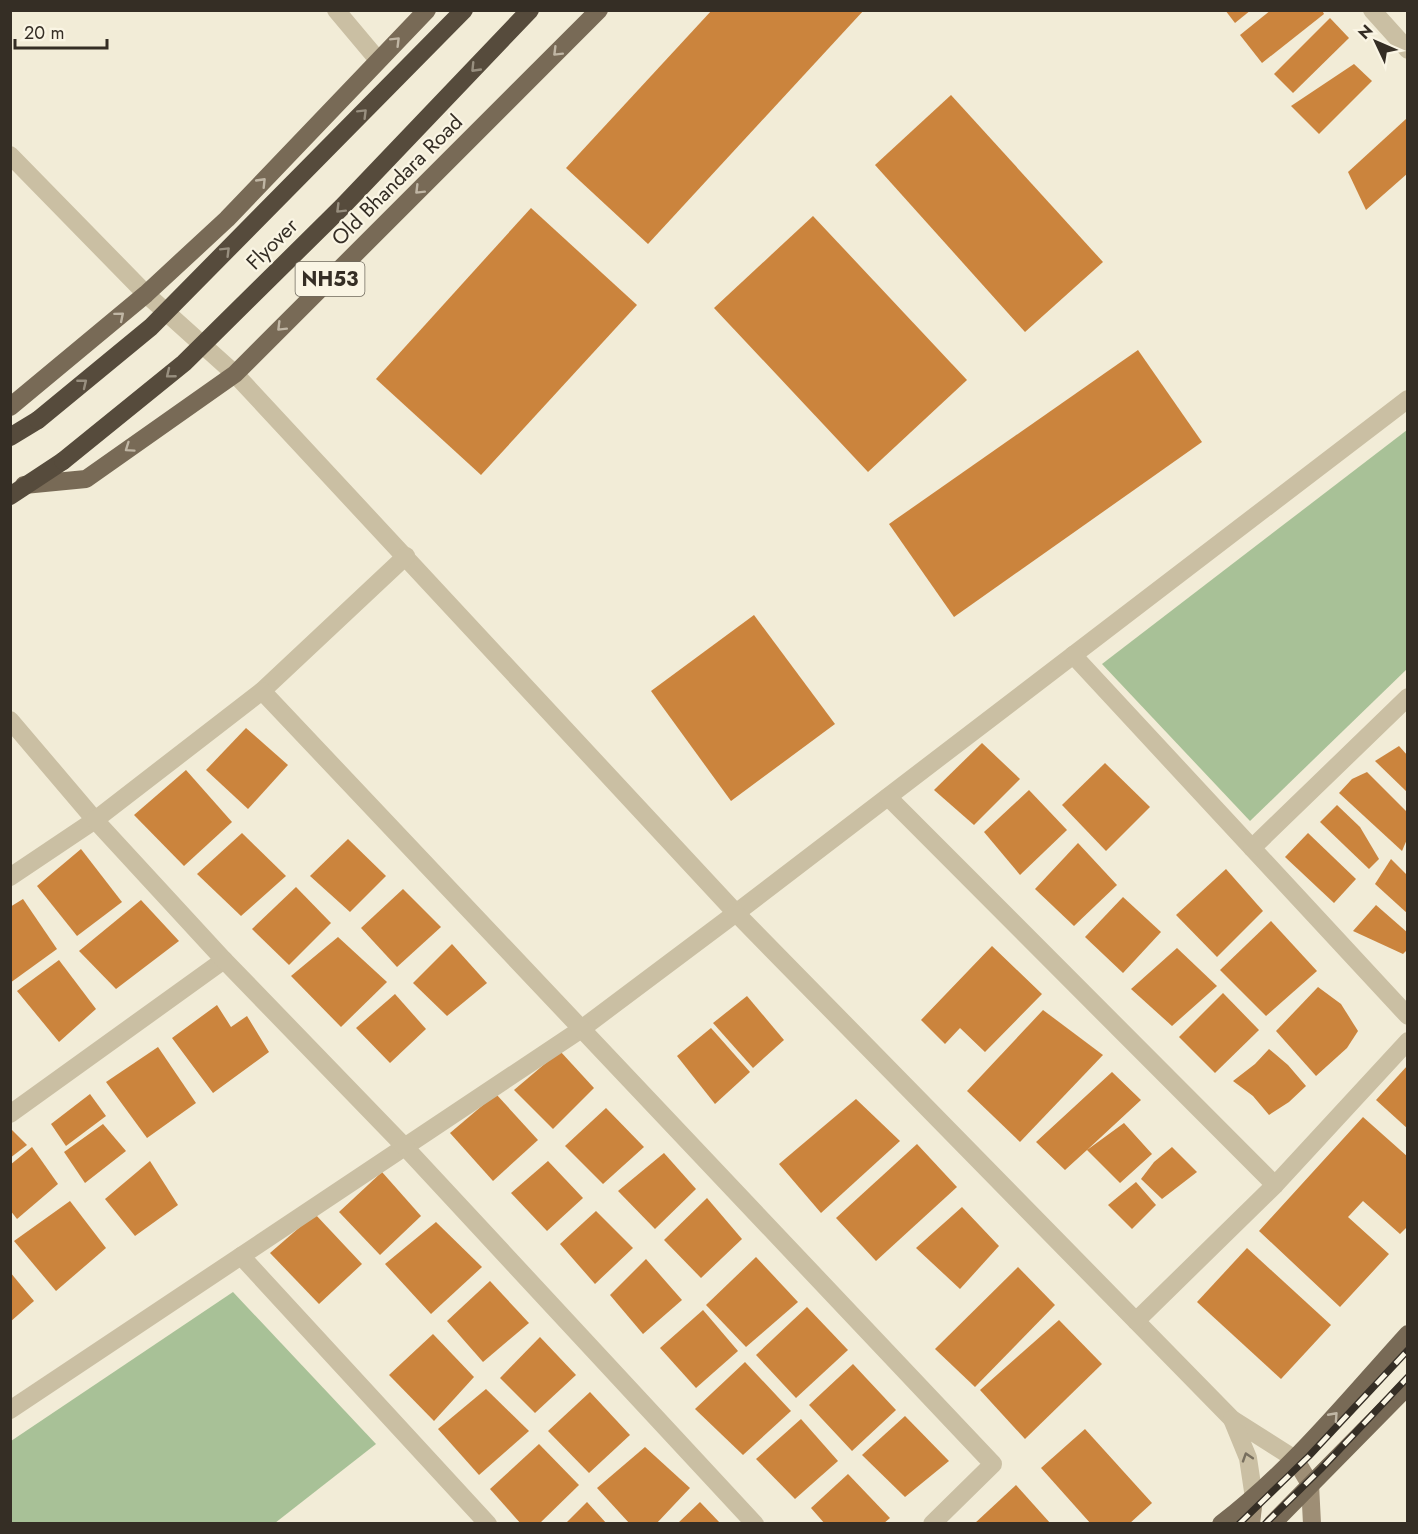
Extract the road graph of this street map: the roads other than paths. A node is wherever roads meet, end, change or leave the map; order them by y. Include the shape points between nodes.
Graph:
1 (336, 10) edge
2 (427, 10) edge
3 (464, 10) edge
4 (530, 10) edge
5 (599, 10) edge
6 (1371, 10) edge
7 (1407, 50) edge
8 (378, 60) junction
9 (10, 155) edge
10 (146, 294) junction
11 (235, 374) junction
12 (1407, 400) edge
13 (10, 407) edge
14 (10, 437) edge
15 (17, 490) edge
16 (406, 556) junction
17 (1073, 655) junction
18 (262, 691) junction
19 (1407, 697) edge
20 (10, 720) edge
21 (888, 797) junction
22 (95, 820) junction
23 (1252, 848) junction
24 (10, 877) edge
25 (736, 914) junction
26 (224, 960) junction
27 (1407, 1016) edge
28 (580, 1030) junction
29 (1407, 1041) edge
30 (10, 1114) edge
31 (405, 1147) junction
32 (1275, 1185) junction
33 (241, 1256) junction
34 (1137, 1321) junction
35 (1407, 1334) edge
36 (1407, 1386) edge
37 (10, 1410) edge
38 (1232, 1419) junction
39 (1294, 1460) junction
40 (1310, 1484) junction
41 (1254, 1498) junction
42 (488, 1524) edge
43 (755, 1524) edge
44 (932, 1524) edge
45 (1221, 1524) edge
46 (1251, 1524) edge
47 (1272, 1524) edge
48 (1312, 1524) edge

1 - 8 street
8 -> 2 main road
14 -> 3 highway, Flyover, bridge via 38,420 152,327
4 -> 15 highway, Flyover, bridge via 342,207 184,363 63,461
5 -> 11 main road, Old Bhandara Road / NH53
6 - 7 street
10 -> 8 main road via 226,219
9 - 10 street
10 - 11 street
13 -> 10 main road
11 -> 15 main road, Old Bhandara Road / NH53 via 86,479
11 - 16 street
12 - 17 street
16 - 18 street
16 - 25 street
17 - 21 street
17 - 23 street
18 - 22 street
18 - 28 street
19 - 23 street
20 - 22 street
21 - 25 street
21 - 32 street
22 - 24 street
22 - 26 street
23 - 27 street
25 - 28 street
25 - 34 street
26 - 30 street
26 - 31 street
28 - 31 street
28 - 44 street via 993,1464
29 - 32 street
31 - 33 street
31 - 43 street
32 - 34 street
33 - 37 street
33 - 42 street
34 - 38 street
39 -> 35 main road
36 - 40 main road
38 - 39 street
41 -> 38 street via 1248,1458
39 - 40 main road
39 - 41 main road
40 - 47 main road
40 - 48 main road
41 - 45 main road
41 - 46 main road

